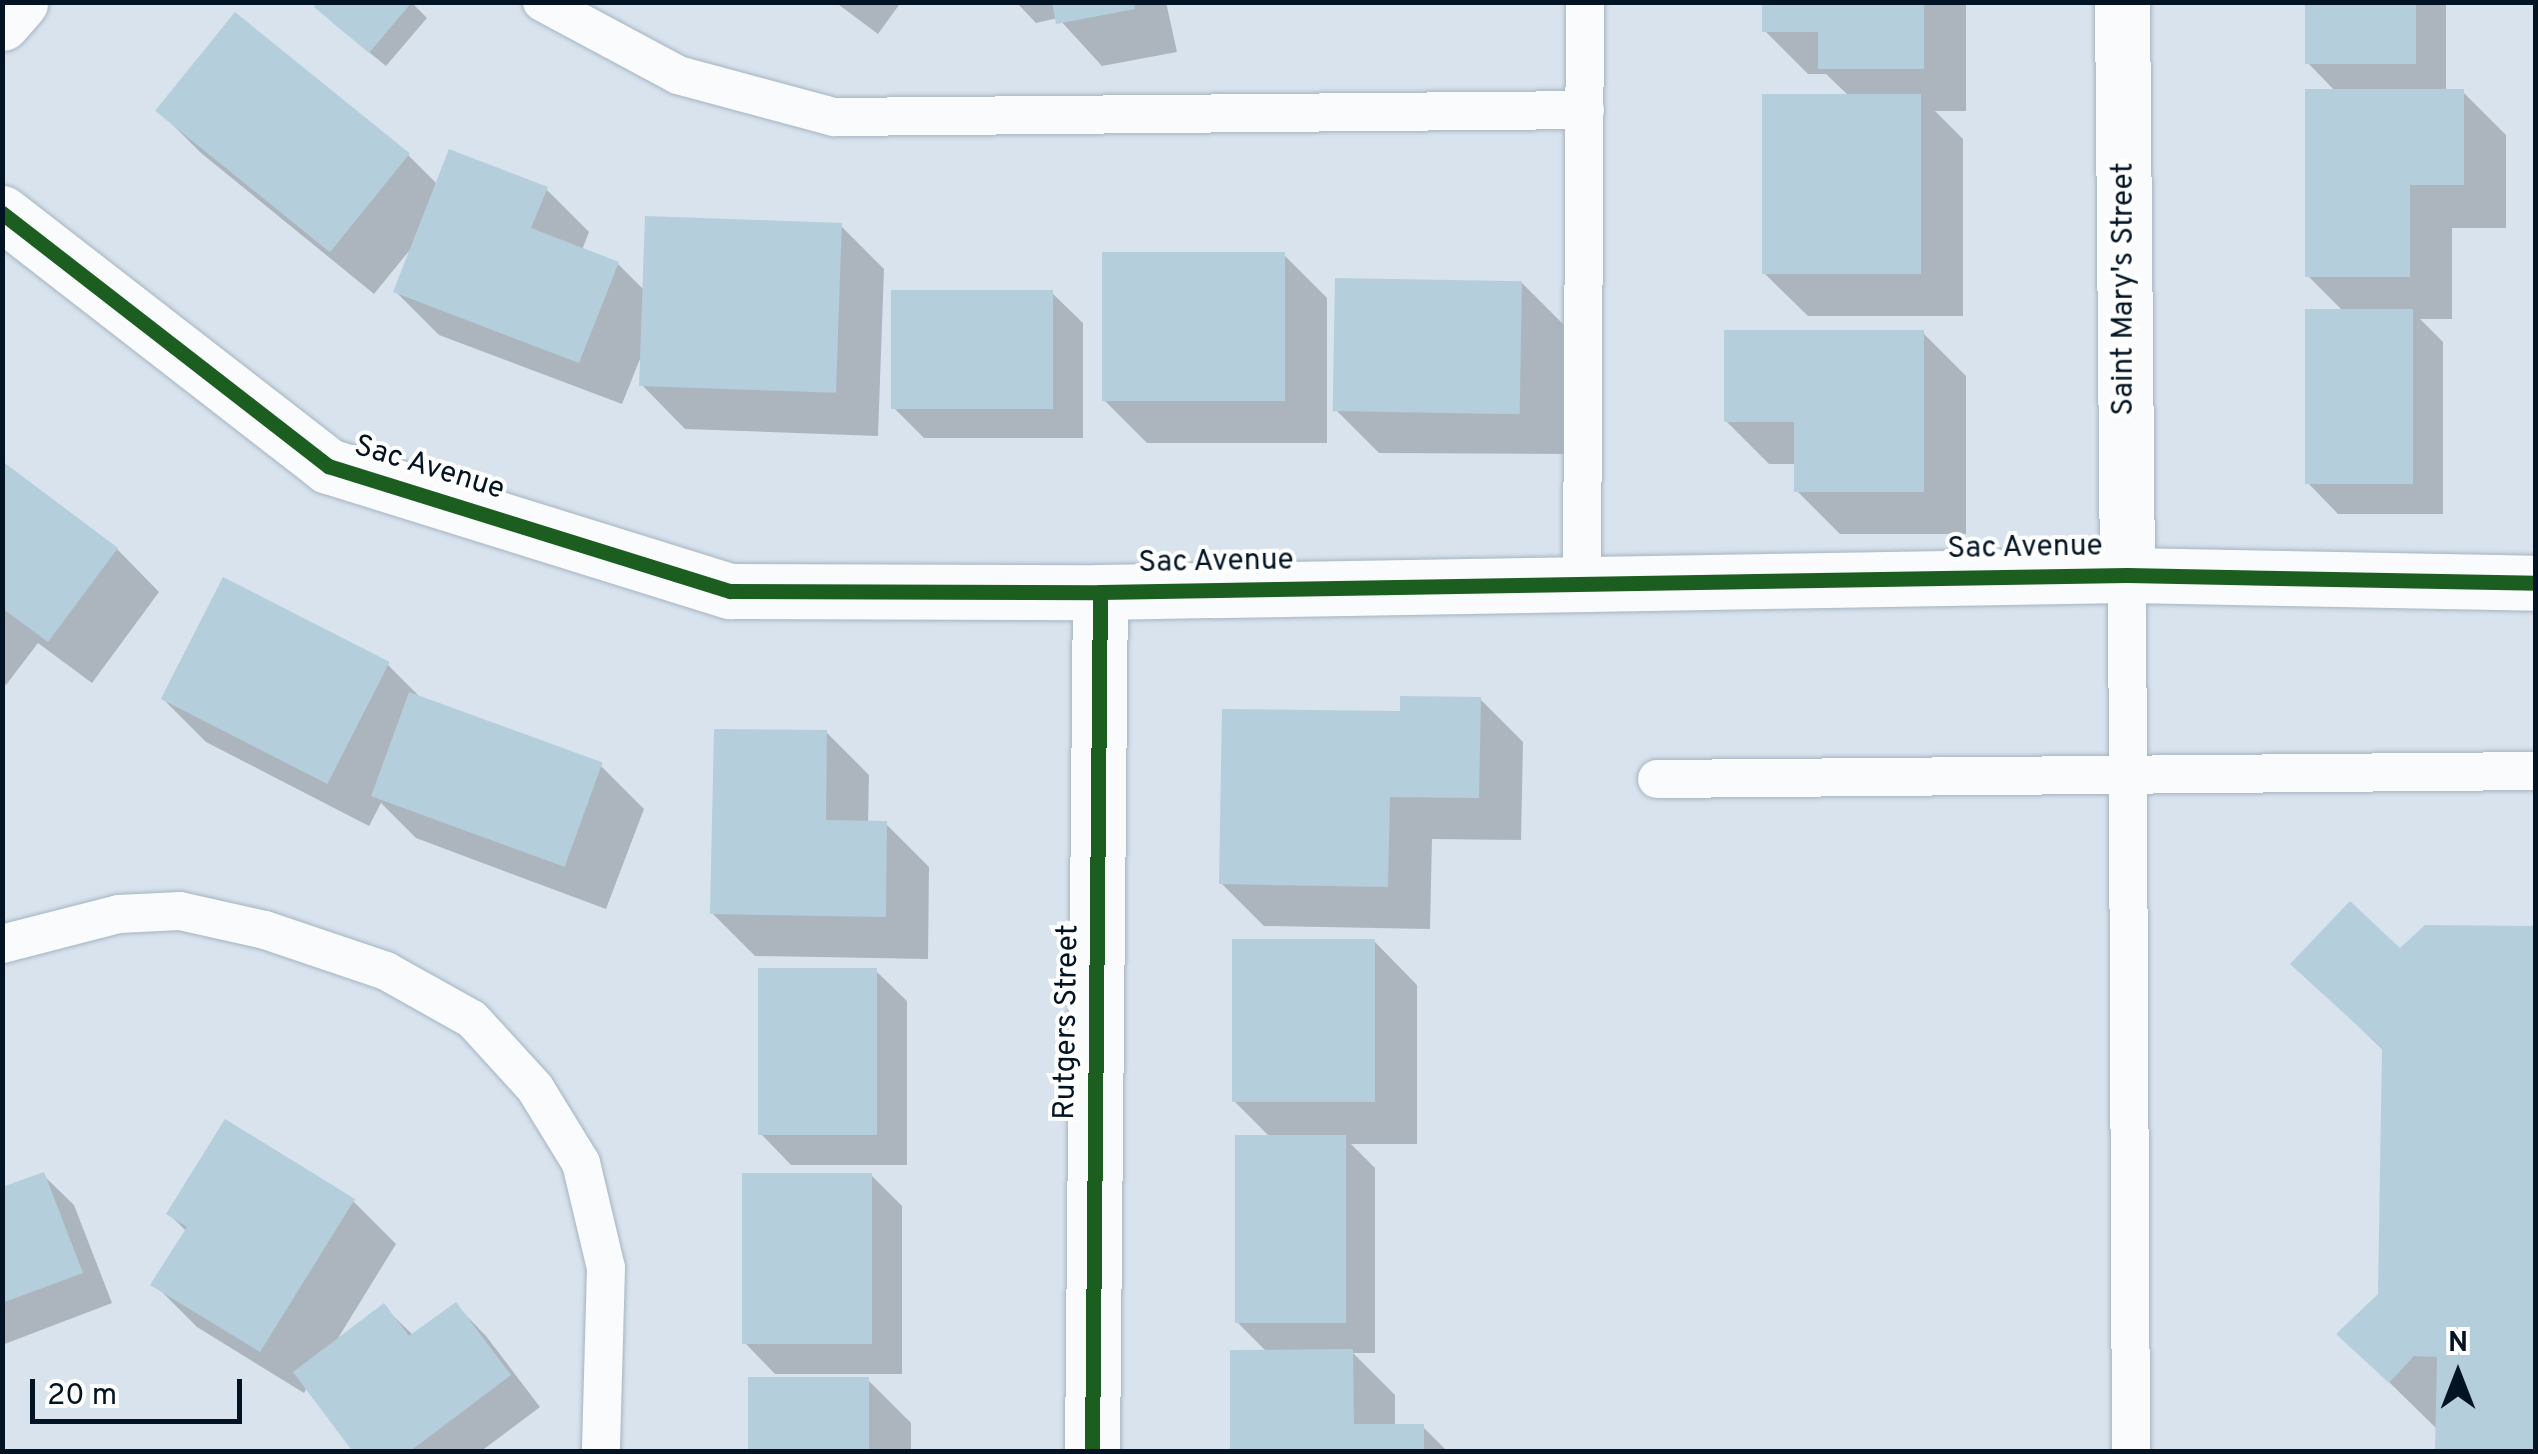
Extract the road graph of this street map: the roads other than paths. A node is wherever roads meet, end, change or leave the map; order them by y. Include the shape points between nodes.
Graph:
1 (20, 2) edge
2 (542, 2) edge
3 (1585, 2) edge
4 (2122, 2) edge
5 (2, 24) edge
6 (1584, 110) junction
7 (2, 212) edge
8 (2127, 574) junction
9 (2536, 583) edge
10 (1582, 585) junction
11 (1100, 592) junction
12 (2536, 771) edge
13 (2130, 776) junction
14 (1657, 779) dead end
15 (2, 944) edge
16 (601, 1452) edge
17 (1092, 1452) edge
18 (2131, 1452) edge

1 - 5 street
2 - 6 lane via 678,75 834,117
3 - 6 lane
4 - 8 street, Saint Mary's Street
6 - 10 lane
7 - 11 street, Sac Avenue via 328,466 730,591
8 - 9 street, Sac Avenue
8 - 10 street, Sac Avenue
8 - 13 lane
10 - 11 street, Sac Avenue
11 - 17 street, Rutgers Street
12 - 13 lane
13 - 14 lane
13 - 18 lane
15 - 16 lane via 119,914 180,911 265,930 386,971 472,1019 536,1088 581,1164 606,1268

